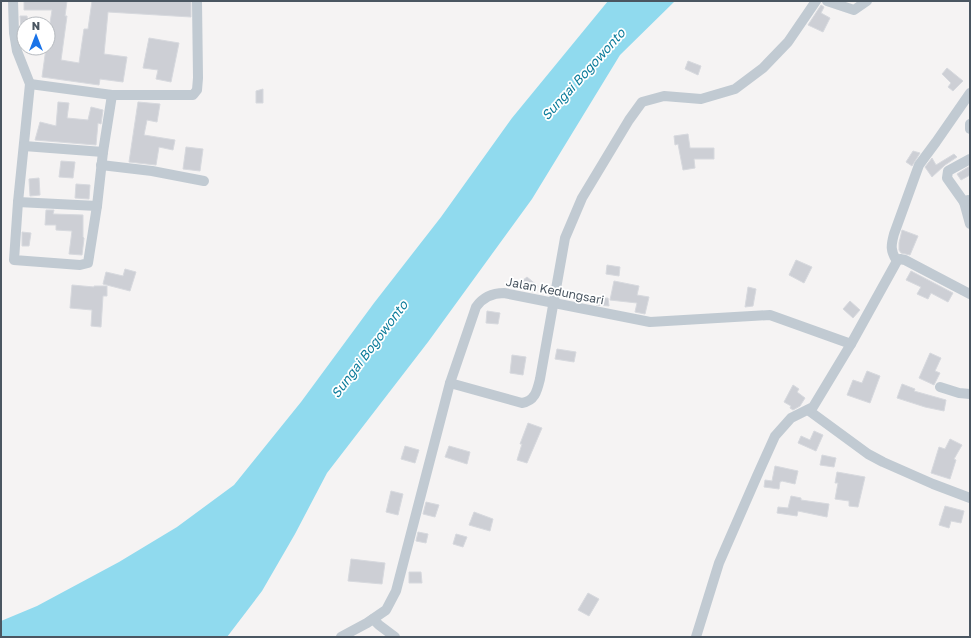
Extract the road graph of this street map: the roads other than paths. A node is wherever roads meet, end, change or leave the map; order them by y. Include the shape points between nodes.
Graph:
1 (13, 1) edge
2 (197, 1) edge
3 (816, 1) edge
4 (826, 1) edge
5 (867, 1) edge
6 (30, 84) junction
7 (970, 93) edge
8 (112, 95) junction
9 (970, 124) edge
10 (970, 129) edge
11 (24, 146) junction
12 (103, 152) junction
13 (970, 159) edge
14 (101, 165) junction
15 (204, 181) dead end
16 (967, 200) edge
17 (18, 202) junction
18 (97, 206) junction
19 (970, 224) edge
20 (898, 260) junction
21 (970, 293) edge
22 (553, 303) junction
23 (851, 344) junction
24 (450, 383) junction
25 (940, 387) dead end
26 (970, 394) edge
27 (808, 410) junction
28 (970, 498) edge
29 (373, 619) junction
30 (341, 637) edge
31 (396, 637) edge
32 (696, 637) edge

1 - 6 street via 17,51
2 - 8 street via 196,93 189,96
3 - 22 street via 788,42 763,68 735,89 701,99 664,96 642,102 582,198 566,238
4 - 5 street via 854,10
6 - 8 street
6 - 11 street
7 - 20 street via 919,165 894,234 891,250
8 - 12 street
9 - 10 street
11 - 12 street
11 - 17 street
12 - 14 street
13 - 16 street via 948,171 947,176
14 - 15 street
14 - 18 street
16 - 19 street
17 - 18 street
17 - 18 street via 14,260 85,265 89,261
20 - 21 street via 905,260
20 - 23 street
22 - 23 street, Jalan Kedungsari via 650,322 770,315
22 - 24 street, Jalan Kedungsari via 504,293 493,294 479,303
22 - 24 street via 538,388 528,402 522,403
23 - 27 street via 813,407
24 - 29 street, Jalan Kedungsari via 396,591 386,610
25 - 26 street
27 - 28 street via 878,460
27 - 32 street via 791,418 776,436 719,563
29 - 30 street, Jalan Kedungsari
29 - 31 street

